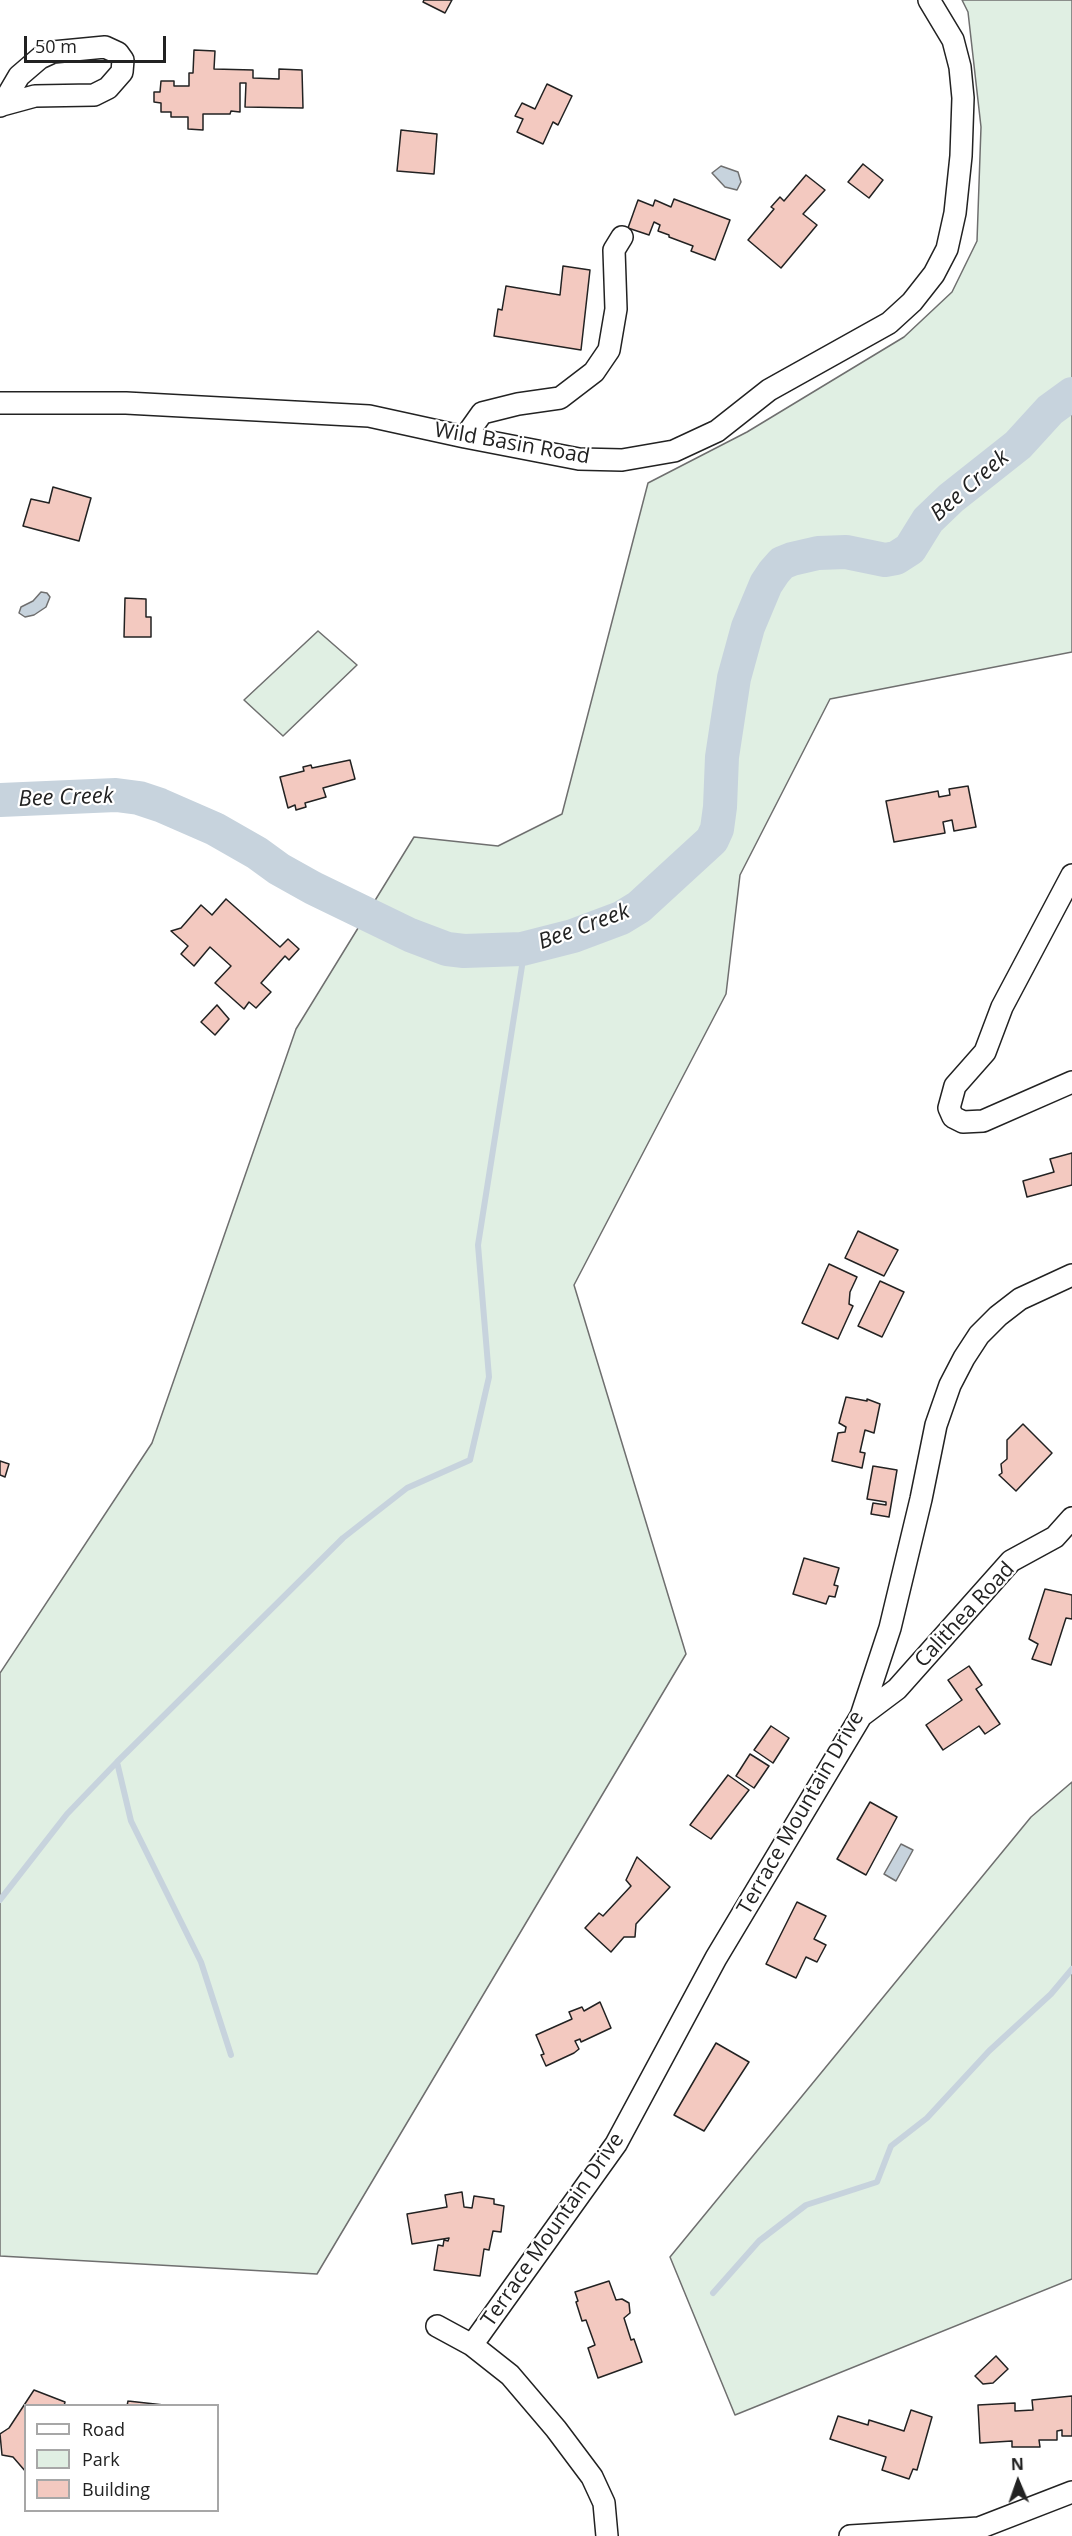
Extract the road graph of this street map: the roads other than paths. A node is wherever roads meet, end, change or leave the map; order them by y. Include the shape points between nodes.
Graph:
1 (929, 0) edge
2 (1, 105) edge
3 (622, 237) dead end
4 (0, 403) edge
5 (465, 437) junction
6 (1072, 874) edge
7 (1072, 1082) edge
8 (1072, 1275) edge
9 (1072, 1518) edge
10 (861, 1716) junction
11 (437, 2326) dead end
12 (472, 2345) junction
13 (1072, 2492) edge
14 (607, 2536) edge
15 (850, 2536) edge

1 - 5 street, Wild Basin Road via 953,40 960,67 962,156 956,213 947,249 912,302 889,323 769,390 717,431 674,451 622,460 579,459
2 - 2 street via 35,96 94,95 108,88 122,72 123,60 105,47 53,52 19,76
3 - 5 street via 614,250 616,309 609,350 594,372 560,398 482,413
4 - 5 street, Wild Basin Road via 126,403 314,411 369,416
6 - 7 street via 1013,985 985,1052 956,1086 949,1108 953,1117 963,1122 983,1121
8 - 10 street, Terrace Mountain Drive via 1020,1299 998,1316 979,1335 950,1385 936,1425 890,1628
9 - 10 street, Calithea Road via 1054,1537 1011,1561 897,1689
10 - 12 street, Terrace Mountain Drive via 716,1958 616,2144
11 - 12 street
12 - 14 street via 510,2375 592,2477 604,2503
13 - 15 street via 979,2528

